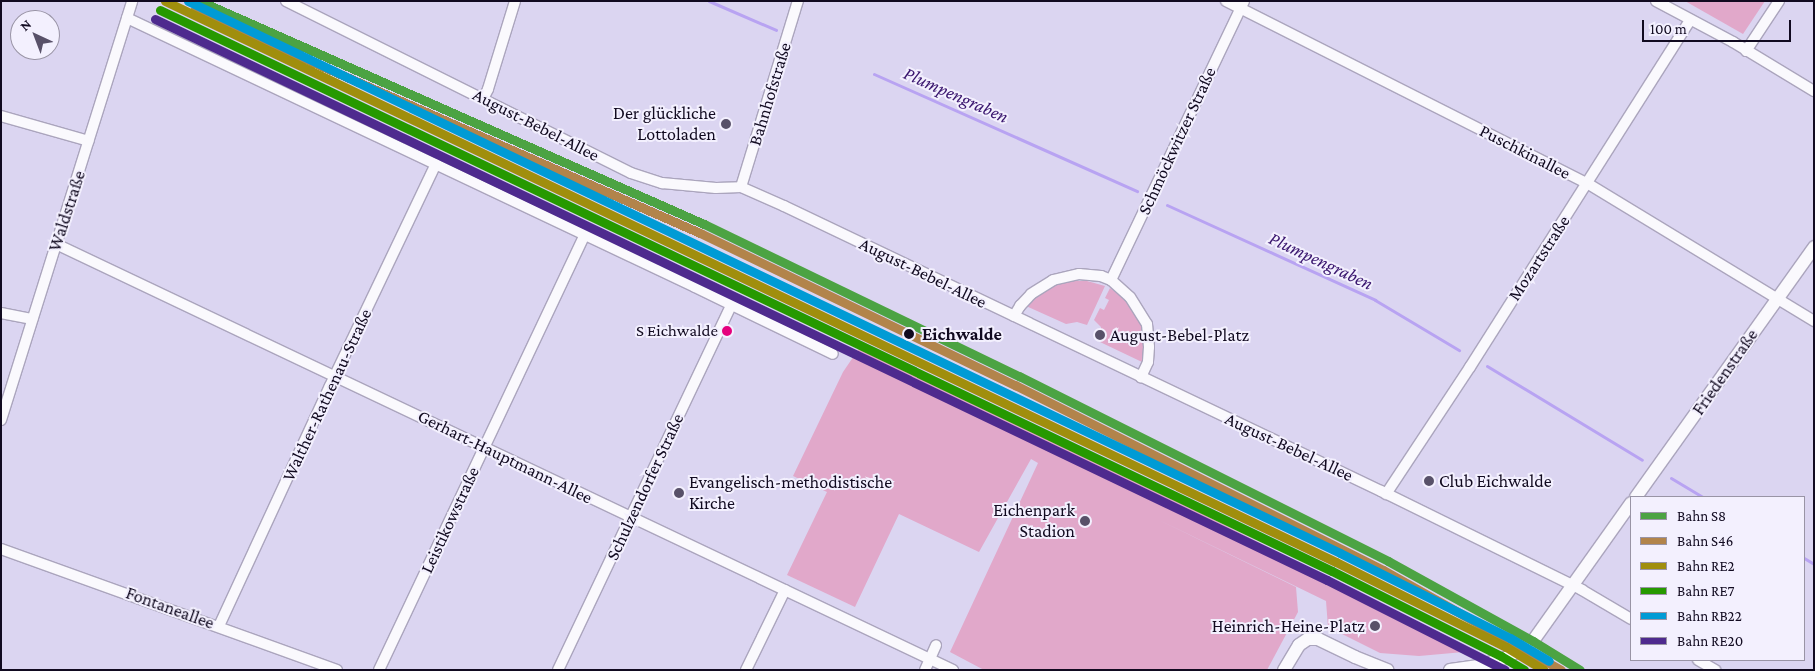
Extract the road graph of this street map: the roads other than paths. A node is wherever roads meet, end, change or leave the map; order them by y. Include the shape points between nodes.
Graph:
1 (132, 1) edge
2 (286, 1) edge
3 (515, 1) edge
4 (798, 1) edge
5 (1226, 1) edge
6 (1656, 1) edge
7 (1780, 1) edge
8 (1242, 4) edge
9 (127, 18) junction
10 (1690, 20) junction
11 (1746, 51) junction
12 (1814, 91) edge
13 (483, 99) junction
14 (1, 116) edge
15 (89, 141) junction
16 (436, 164) junction
17 (1587, 183) junction
18 (741, 186) junction
19 (585, 235) junction
20 (56, 244) junction
21 (1814, 248) edge
22 (1111, 280) junction
23 (1777, 298) junction
24 (732, 304) junction
25 (1, 313) edge
26 (1014, 316) junction
27 (32, 319) junction
28 (1814, 321) edge
29 (833, 354) dead end
30 (335, 375) junction
31 (1141, 377) junction
32 (1, 420) edge
33 (484, 447) junction
34 (1386, 494) junction
35 (1637, 496) edge
36 (1630, 504) edge
37 (631, 517) junction
38 (1, 549) edge
39 (1573, 586) junction
40 (785, 590) junction
41 (1630, 619) edge
42 (219, 626) junction
43 (936, 645) dead end
44 (930, 659) junction
45 (1700, 661) edge
46 (337, 670) edge
47 (379, 670) edge
48 (558, 670) edge
49 (746, 670) edge
50 (925, 670) edge
51 (953, 670) edge
52 (1284, 670) edge
53 (1388, 670) edge
54 (1450, 670) edge
55 (1715, 670) edge

1 - 9 street, Waldstraße
2 - 13 street, August-Bebel-Allee
3 - 13 street
4 - 18 street, Bahnhofstraße
5 - 8 street, Puschkinallee
6 - 10 street
7 - 11 street
8 - 17 street, Puschkinallee
8 - 22 street, Schmöckwitzer Straße
9 - 15 street, Waldstraße
9 - 16 street
10 - 11 street
10 - 17 street, Mozartstraße
11 - 12 street
13 - 18 street, August-Bebel-Allee via 646,179 716,188
14 - 15 street
15 - 20 street, Waldstraße
16 - 19 street
16 - 30 street, Walther-Rathenau-Straße
17 - 23 street, Puschkinallee
17 - 34 street, Mozartstraße
18 - 26 street, August-Bebel-Allee
19 - 24 street
19 - 33 street, Leistikowstraße
20 - 27 street, Waldstraße
20 - 30 street, Gerhart-Hauptmann-Allee
21 - 23 street, Friedenstraße
22 - 26 street via 1088,275 1048,281 1031,294
22 - 31 street via 1130,297 1146,324 1149,354
23 - 28 street, Puschkinallee
23 - 35 street, Friedenstraße
24 - 29 street
24 - 37 street, Schulzendorfer Straße
25 - 27 street
26 - 31 street, August-Bebel-Allee
27 - 32 street, Waldstraße
30 - 33 street, Gerhart-Hauptmann-Allee
30 - 42 street, Walther-Rathenau-Straße
31 - 34 street, August-Bebel-Allee
33 - 37 street, Gerhart-Hauptmann-Allee
33 - 47 street, Leistikowstraße
34 - 39 street, August-Bebel-Allee
36 - 39 street
37 - 40 street, Gerhart-Hauptmann-Allee
37 - 48 street, Schulzendorfer Straße
38 - 42 street, Fontaneallee
39 - 41 street, August-Bebel-Allee
39 - 54 street via 1541,632 1526,647 1508,657 1479,666
40 - 44 street, Gerhart-Hauptmann-Allee
40 - 49 street
42 - 46 street, Fontaneallee
43 - 44 street
44 - 50 street
44 - 51 street, Gerhart-Hauptmann-Allee
45 - 55 street
52 - 53 street via 1299,645 1308,639 1318,639

